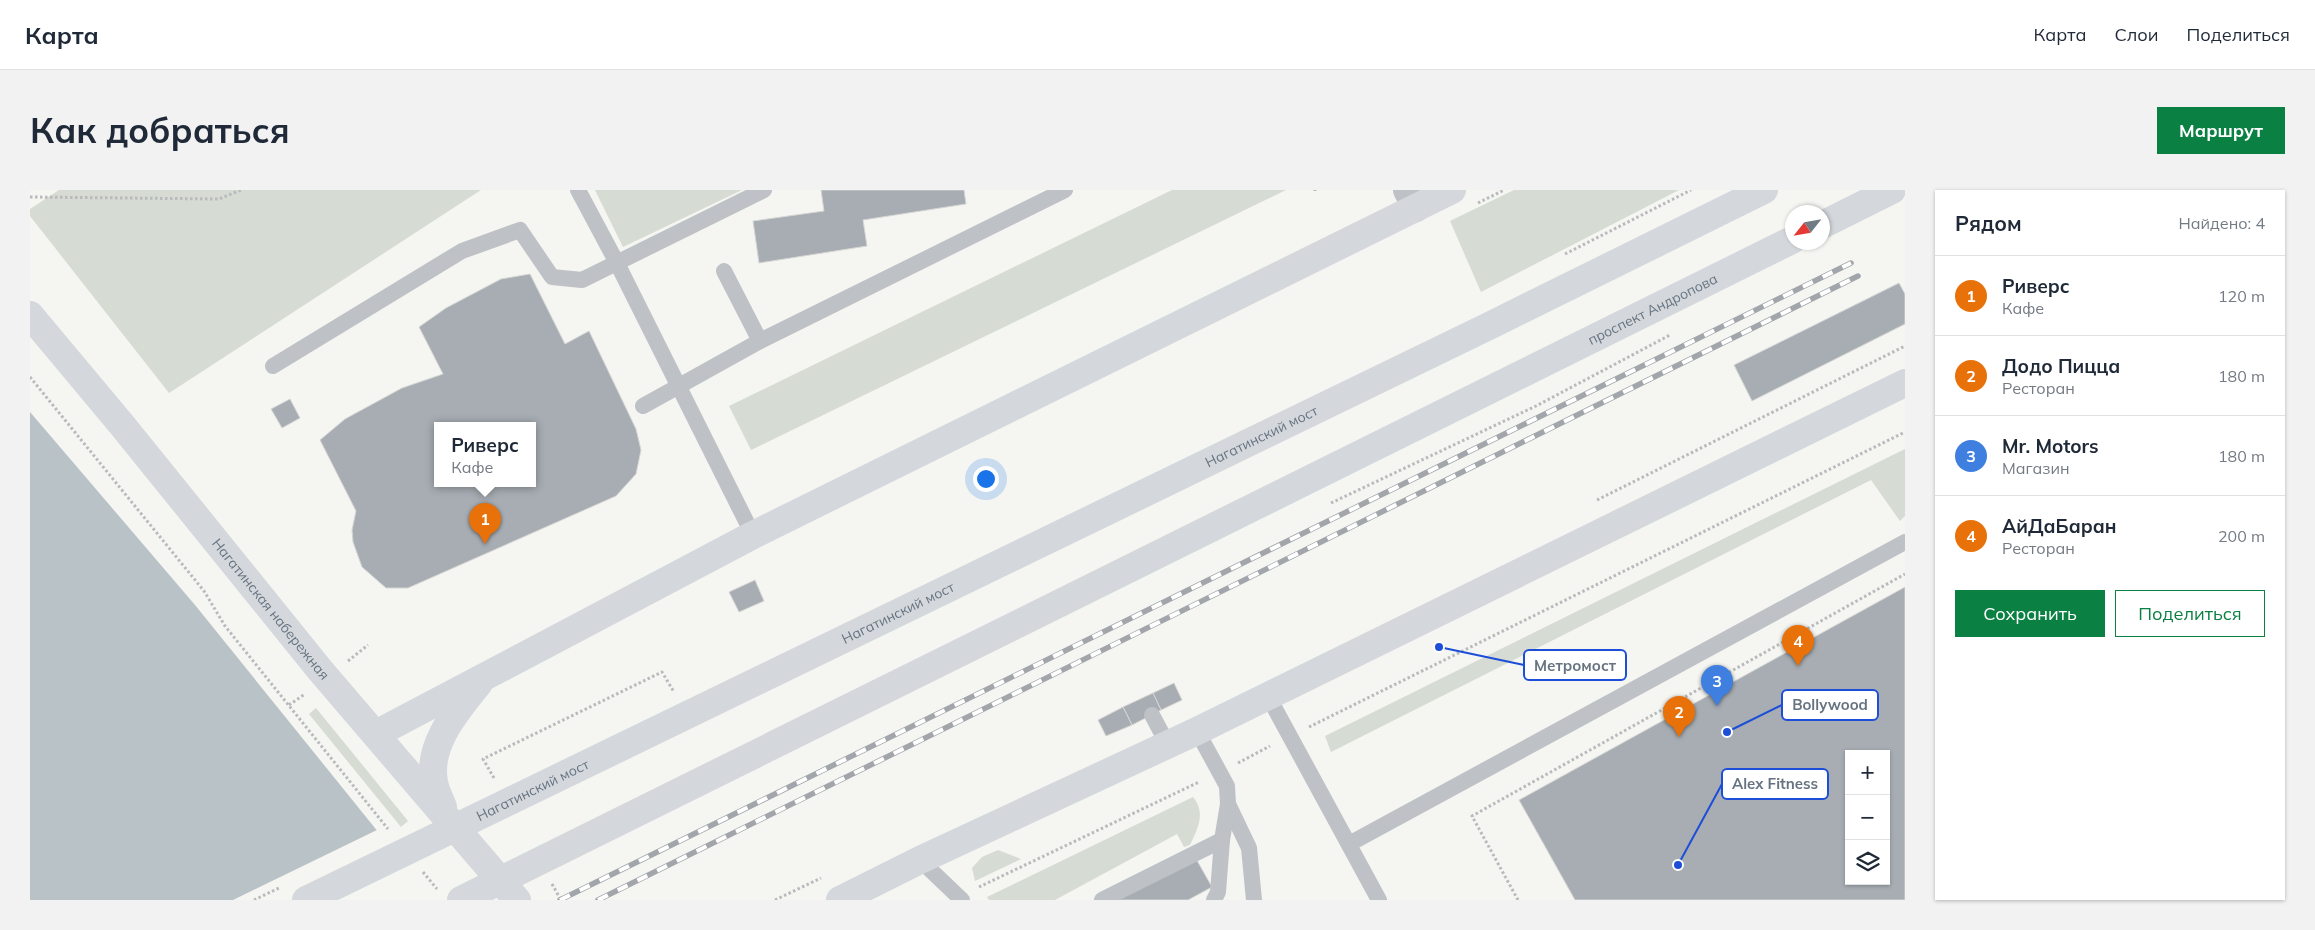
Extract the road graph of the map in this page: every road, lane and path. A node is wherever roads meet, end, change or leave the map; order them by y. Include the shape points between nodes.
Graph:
1 (242, 190) edge
2 (578, 190) edge
3 (764, 190) edge
4 (1065, 190) edge
5 (1452, 190) edge
6 (1690, 190) edge
7 (1764, 190) edge
8 (1892, 190) edge
9 (30, 197) edge
10 (1411, 199) edge
11 (1830, 221) edge
12 (1785, 243) edge
13 (1558, 258) dead end
14 (617, 263) junction
15 (724, 271) dead end
16 (30, 315) edge
17 (760, 341) junction
18 (274, 366) dead end
19 (30, 377) edge
20 (1905, 383) edge
21 (679, 386) junction
22 (643, 406) dead end
23 (1905, 432) edge
24 (753, 534) junction
25 (1905, 542) edge
26 (1905, 574) edge
27 (484, 677) junction
28 (675, 694) dead end
29 (1268, 696) junction
30 (1152, 714) dead end
31 (1197, 731) junction
32 (376, 734) junction
33 (1289, 737) junction
34 (1168, 745) junction
35 (1220, 772) junction
36 (497, 784) dead end
37 (1228, 804) junction
38 (448, 818) junction
39 (390, 830) dead end
40 (1222, 840) junction
41 (1349, 844) junction
42 (920, 860) junction
43 (421, 869) dead end
44 (547, 875) dead end
45 (450, 896) edge
46 (960, 898) edge
47 (306, 900) edge
48 (517, 900) edge
49 (561, 900) edge
50 (840, 900) edge
51 (1102, 900) edge
52 (1214, 900) edge
53 (1254, 900) edge
54 (1379, 900) edge
55 (1518, 900) edge

1 - 9 path via 218,199
2 - 14 lane
3 - 14 lane
4 - 17 lane
5 - 10 main road
6 - 13 path
7 - 47 main road, Нагатинский мост
8 - 11 main road
10 - 24 main road
12 - 45 main road, проспект Андропова
14 - 18 lane via 582,280 552,278 520,230 462,250
14 - 21 lane
15 - 17 lane
16 - 32 main road, Нагатинская набережная
17 - 21 lane
19 - 39 path via 204,591 226,626
20 - 29 main road
21 - 22 lane
21 - 24 lane
23 - 33 path
24 - 27 main road
25 - 41 lane
26 - 55 path via 1472,816
27 - 32 main road
27 - 38 main road via 457,711 434,750 434,782
28 - 36 path via 662,672 483,759
29 - 31 main road
29 - 33 lane
30 - 34 lane
31 - 34 main road
31 - 35 lane
32 - 38 main road, Нагатинская набережная
33 - 35 path
33 - 41 lane
34 - 42 main road
35 - 37 lane via 1227,786
35 - 46 path
37 - 40 lane
37 - 53 lane via 1249,848
38 - 48 main road, Нагатинская набережная
40 - 51 lane
40 - 52 lane via 1218,892
41 - 54 lane
42 - 46 lane
42 - 50 main road
43 - 45 path
44 - 49 path

